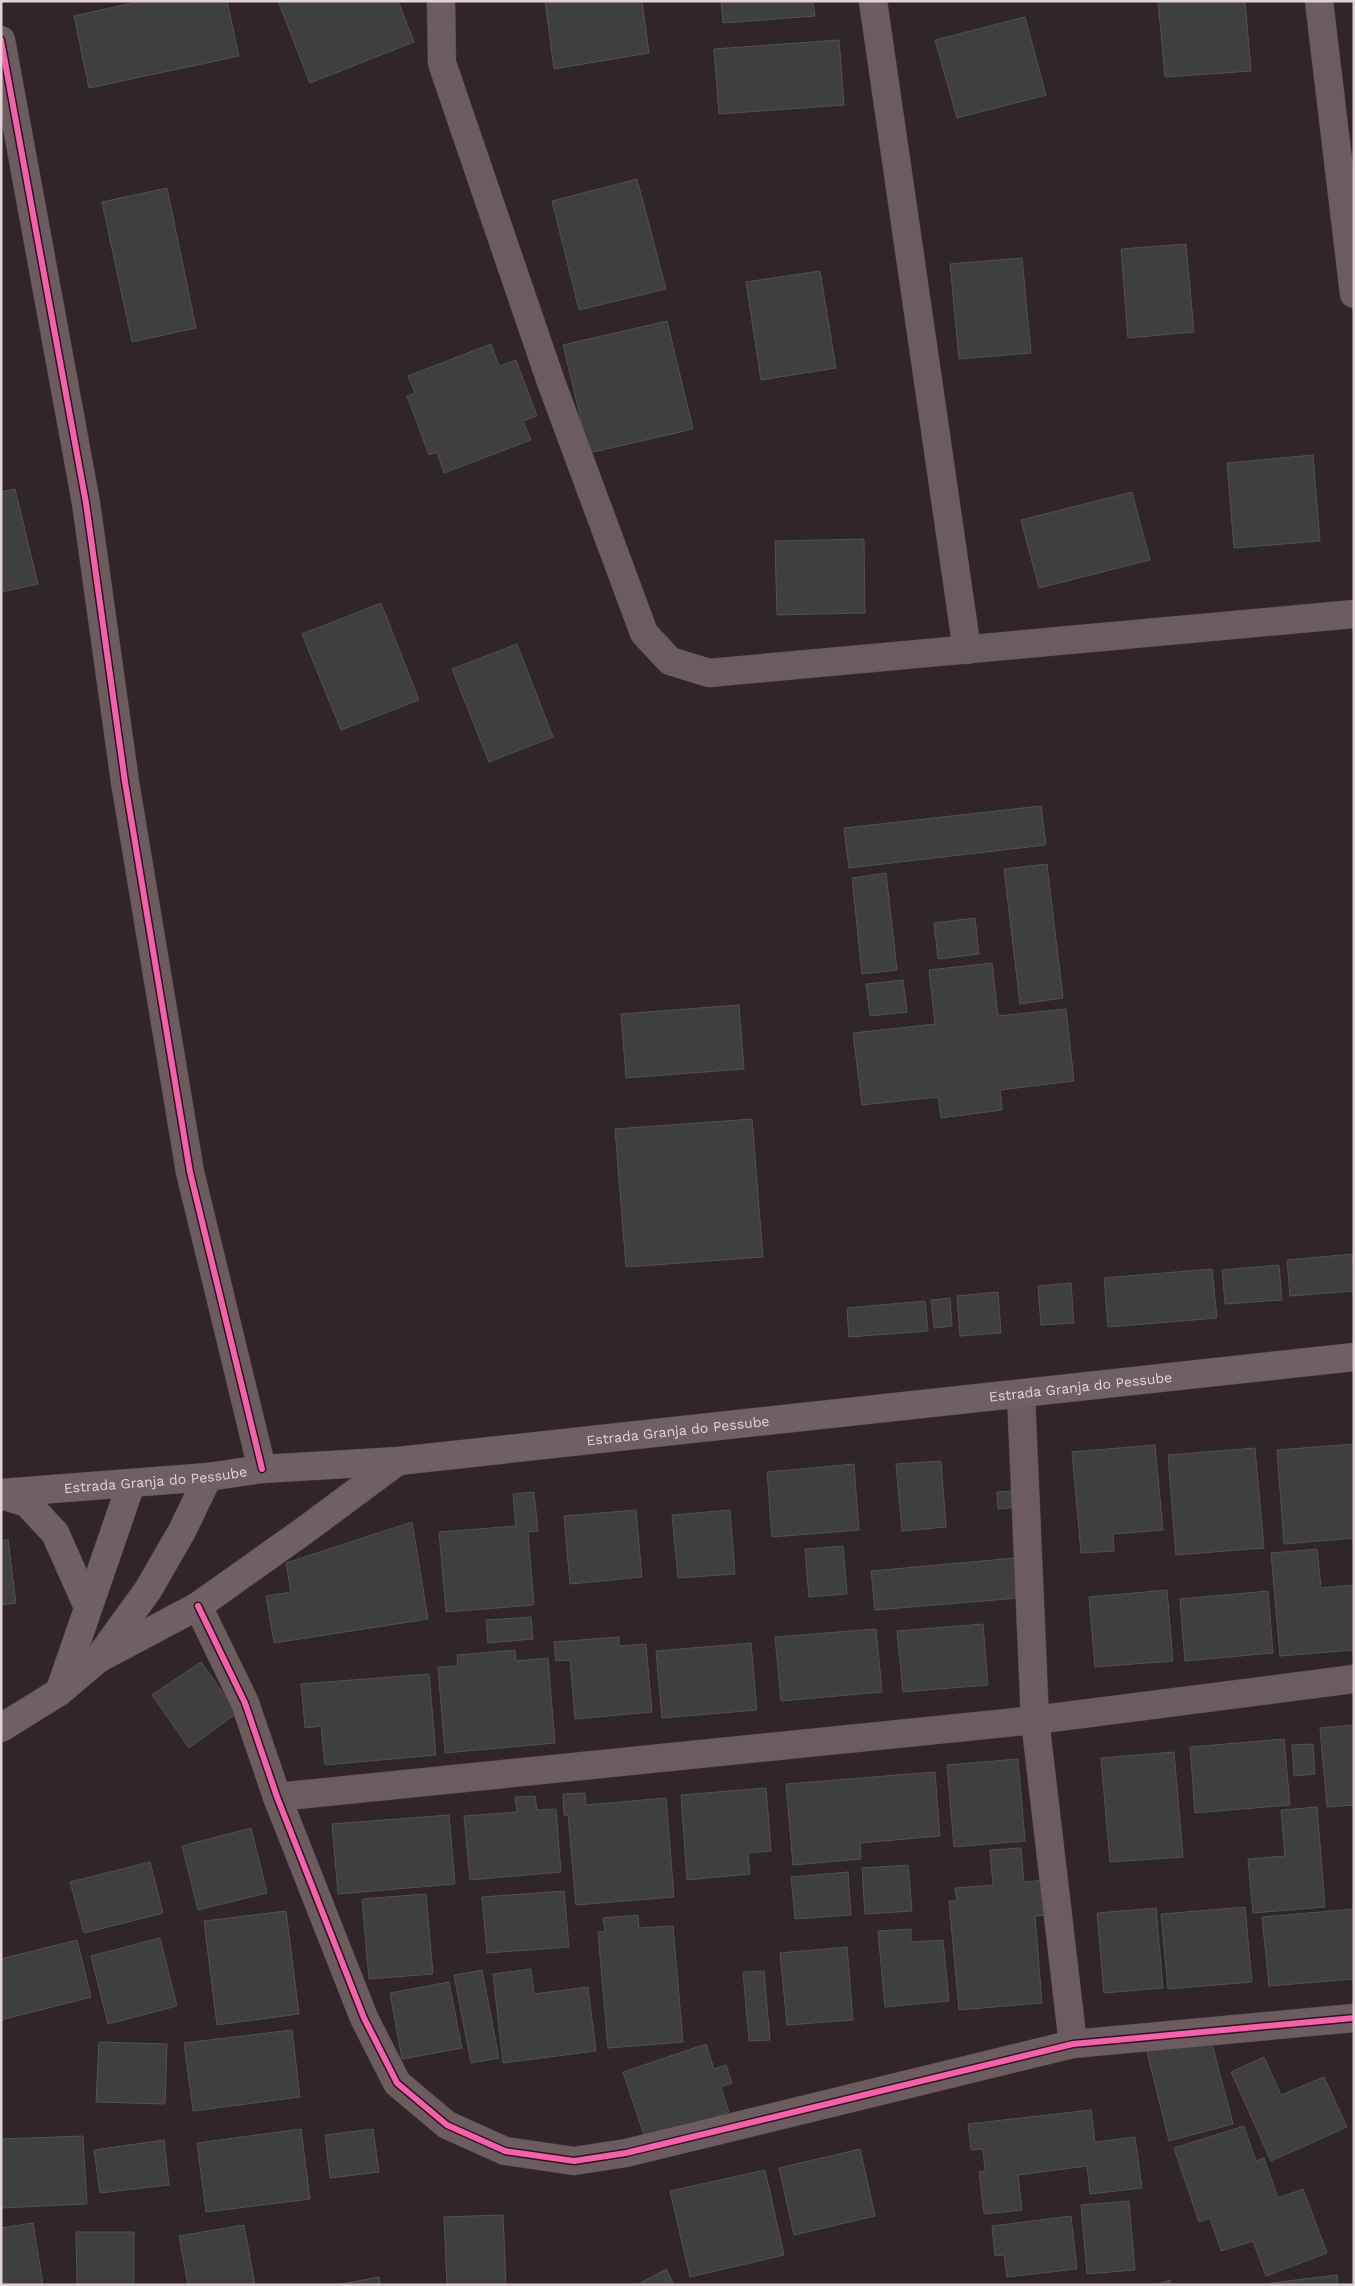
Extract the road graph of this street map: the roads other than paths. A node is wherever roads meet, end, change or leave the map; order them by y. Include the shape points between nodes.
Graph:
1 (441, 1) edge
2 (873, 1) edge
3 (1319, 1) edge
4 (1, 40) edge
5 (1346, 170) edge
6 (1354, 294) edge
7 (1354, 614) edge
8 (967, 650) junction
9 (1354, 1357) edge
10 (1020, 1394) junction
11 (398, 1461) junction
12 (262, 1468) junction
13 (208, 1477) junction
14 (131, 1484) junction
15 (1, 1494) edge
16 (198, 1606) junction
17 (88, 1608) junction
18 (98, 1659) junction
19 (1354, 1679) edge
20 (59, 1692) junction
21 (1035, 1720) junction
22 (1, 1728) edge
23 (277, 1797) junction
24 (1354, 2018) edge
25 (1074, 2044) junction

1 - 8 street via 442,63 551,382 644,633 670,661 709,673
2 - 8 street
3 - 5 street
4 - 12 street via 86,503 124,782 190,1172
5 - 6 street
7 - 8 street
9 - 10 main road, Estrada Granja do Pessube
10 - 11 main road, Estrada Granja do Pessube
10 - 21 street
11 - 12 main road, Estrada Granja do Pessube
11 - 16 main road
12 - 13 main road, Estrada Granja do Pessube
13 - 14 main road, Estrada Granja do Pessube
13 - 18 main road via 148,1590
14 - 15 main road, Estrada Granja do Pessube
14 - 17 main road
15 - 17 main road via 27,1504 54,1534
16 - 18 main road
16 - 23 street via 245,1703
17 - 20 main road
18 - 20 main road
19 - 21 street
20 - 22 main road
21 - 23 street
21 - 25 street
23 - 25 street via 364,2018 397,2083 447,2125 505,2151 574,2161 626,2153
24 - 25 street

